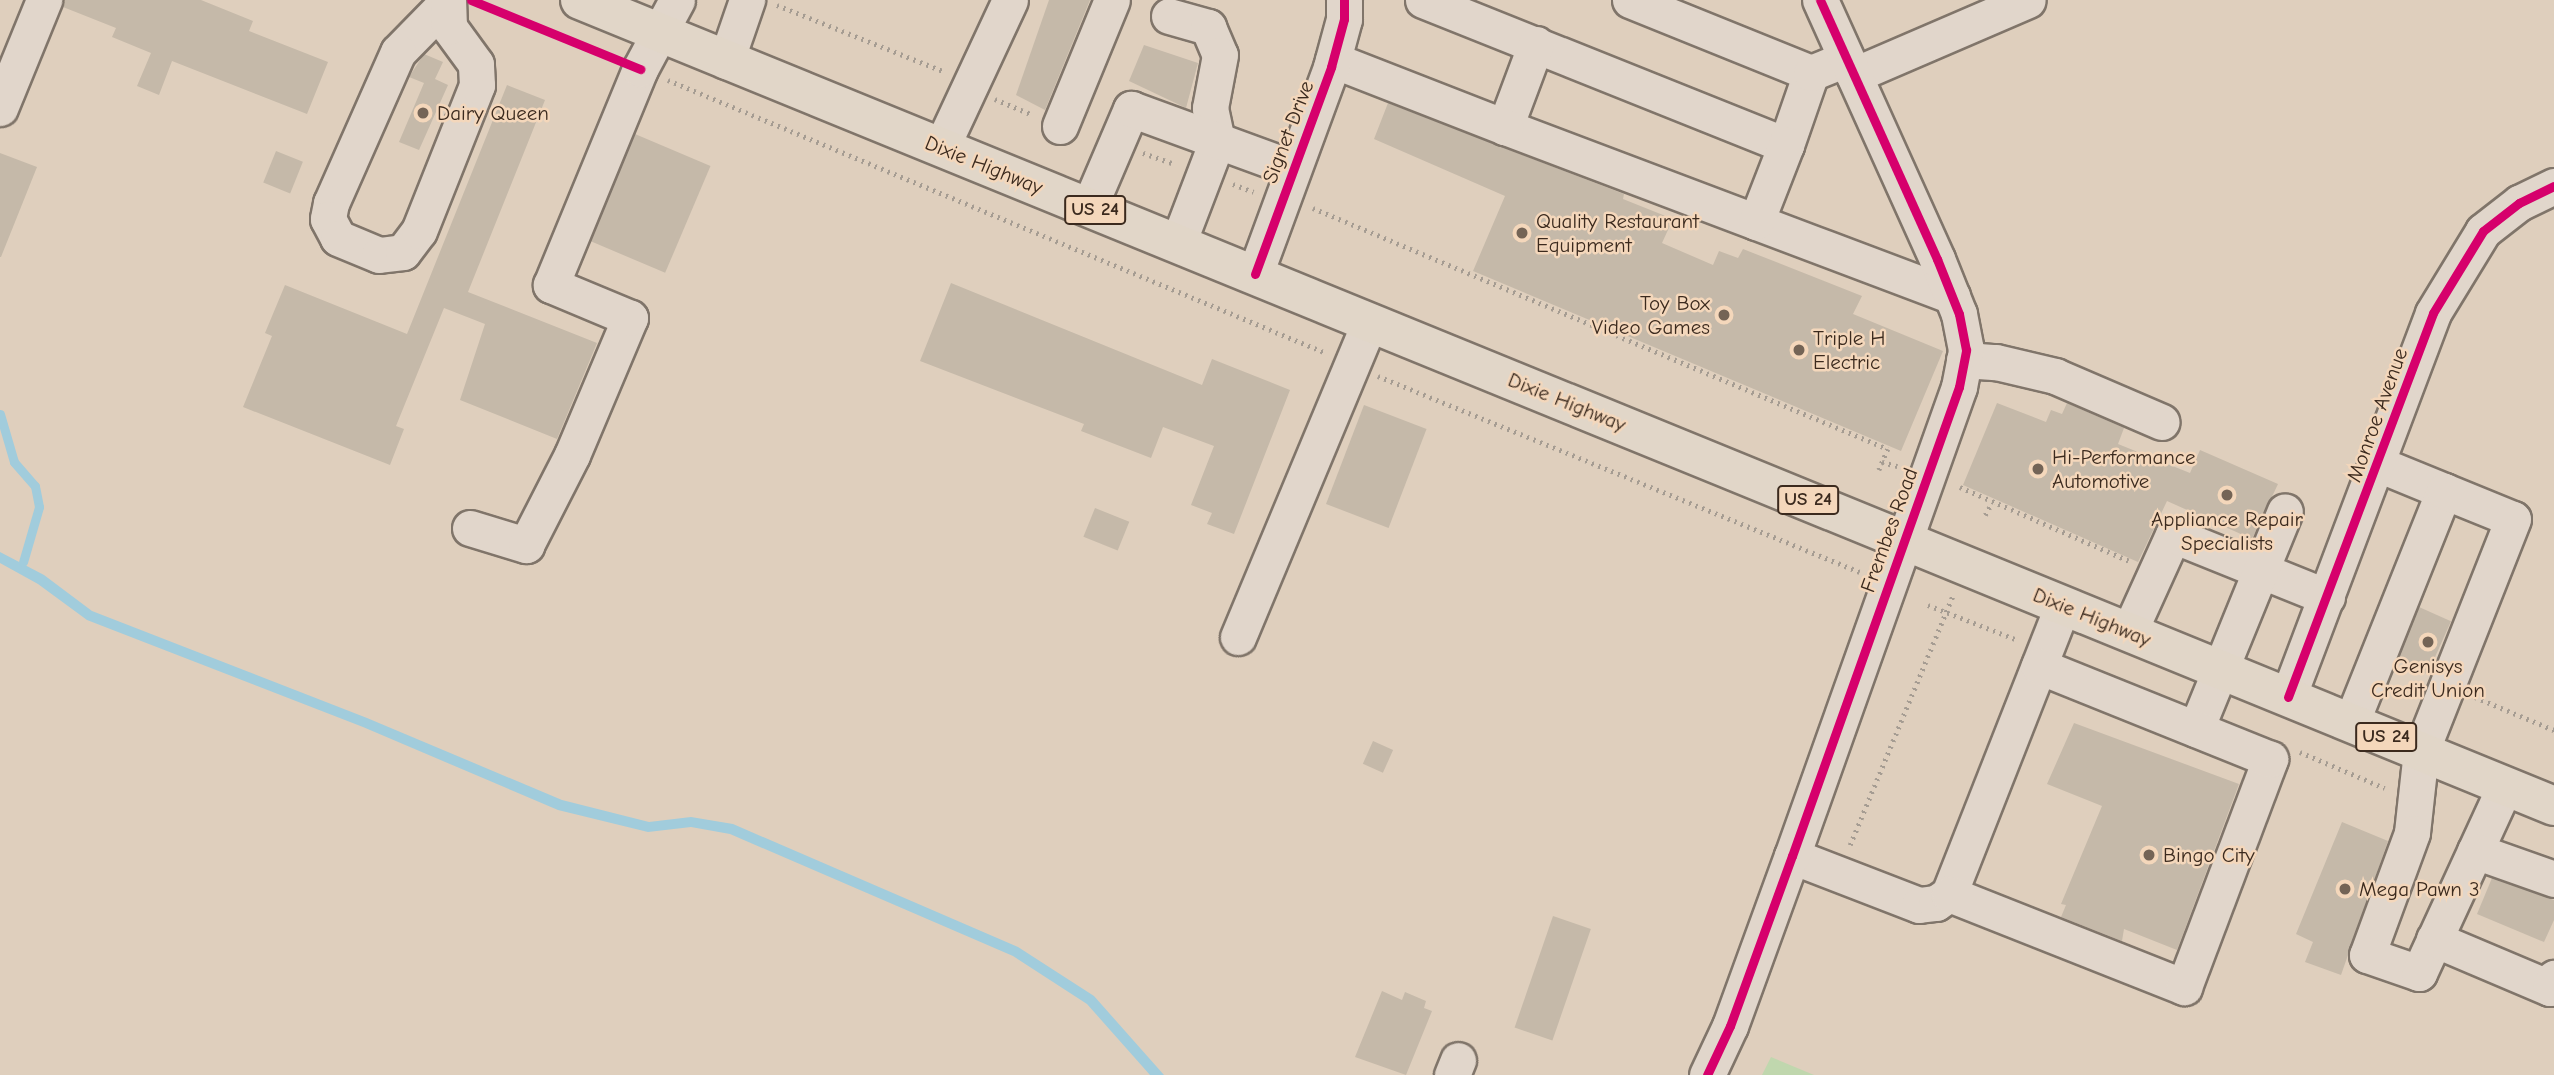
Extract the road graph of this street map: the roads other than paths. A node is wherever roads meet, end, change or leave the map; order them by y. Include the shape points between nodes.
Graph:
1 (44, 0) edge
2 (448, 0) edge
3 (580, 0) edge
4 (677, 0) edge
5 (1010, 0) edge
6 (1345, 0) edge
7 (1423, 0) edge
8 (1630, 0) edge
9 (1820, 0) edge
10 (2028, 0) edge
11 (759, 2) edge
12 (1112, 2) edge
13 (1182, 8) edge
14 (660, 34) junction
15 (1536, 44) junction
16 (1333, 60) junction
17 (726, 61) junction
18 (1850, 66) junction
19 (1811, 73) junction
20 (0, 108) edge
21 (1060, 126) road end
22 (1505, 127) junction
23 (1217, 141) junction
24 (1786, 145) junction
25 (941, 148) junction
26 (1292, 168) junction
27 (2554, 186) edge
28 (1089, 207) junction
29 (1756, 222) junction
30 (1178, 243) junction
31 (1255, 274) junction
32 (1952, 296) junction
33 (1370, 321) junction
34 (1964, 360) junction
35 (2162, 422) dead end
36 (2378, 464) junction
37 (2444, 491) junction
38 (2285, 511) dead end
39 (470, 528) dead end
40 (1905, 540) junction
41 (2260, 570) junction
42 (2327, 597) junction
43 (2063, 605) junction
44 (2129, 632) junction
45 (1238, 637) dead end
46 (2039, 666) junction
47 (2219, 669) junction
48 (2288, 697) junction
49 (2351, 723) junction
50 (2196, 729) junction
51 (2421, 751) junction
52 (2505, 786) junction
53 (2554, 806) edge
54 (2475, 851) junction
55 (1792, 856) junction
56 (2554, 879) edge
57 (1949, 894) junction
58 (2434, 939) junction
59 (2554, 978) edge
60 (1707, 1075) edge

1 - 20 street
2 - 2 street via 398,52 331,203 328,219 338,238 385,256 412,244 477,85 476,64 449,27
3 - 14 main road, Dixie Highway / US 24
4 - 14 street
5 - 25 street
6 - 16 street, Signet Drive via 1345,19
7 - 15 street
8 - 19 street
9 - 18 street, Frembes Road
10 - 18 street
11 - 17 street
12 - 13 street
12 - 21 street via 1090,45
13 - 23 street via 1216,37 1220,72 1210,108
14 - 17 main road, Dixie Highway / US 24
14 - 39 street via 640,69 551,285 630,318 572,455 526,545
15 - 22 street
15 - 24 street
16 - 22 street
16 - 26 street, Signet Drive
17 - 25 main road, Dixie Highway / US 24
18 - 19 street
18 - 32 street, Frembes Road
19 - 24 street
22 - 29 street
23 - 26 street
23 - 28 street via 1131,109
23 - 30 street
24 - 29 street
25 - 28 main road, Dixie Highway / US 24
26 - 31 street, Signet Drive
27 - 36 street, Monroe Avenue via 2501,217 2466,254 2433,313
28 - 30 main road, Dixie Highway / US 24
29 - 32 street
30 - 31 main road, Dixie Highway / US 24
31 - 33 main road, Dixie Highway / US 24
32 - 34 street, Frembes Road via 1966,350
33 - 40 main road, Dixie Highway / US 24
33 - 45 street
34 - 35 street via 1997,362 2055,376
34 - 40 street, Frembes Road
36 - 37 street
36 - 42 street, Monroe Avenue
37 - 49 street
37 - 51 street via 2513,519
38 - 41 street
40 - 43 main road, Dixie Highway / US 24
40 - 55 street, Frembes Road
41 - 42 street
41 - 44 street via 2173,535
41 - 47 street
42 - 48 street, Monroe Avenue
43 - 44 main road, Dixie Highway / US 24
43 - 46 street
44 - 47 main road, Dixie Highway / US 24
46 - 50 street
46 - 57 street
47 - 48 main road, Dixie Highway / US 24
47 - 50 street
48 - 49 main road, Dixie Highway / US 24
49 - 51 main road, Dixie Highway / US 24
50 - 57 street via 2270,759 2184,987
51 - 52 main road, Dixie Highway / US 24
51 - 58 street via 2412,833 2367,955 2419,973
52 - 53 main road, Dixie Highway / US 24
52 - 54 street
54 - 56 street
54 - 58 street
55 - 57 street via 1919,905 1936,903
55 - 60 street, Frembes Road via 1730,1026
58 - 59 street via 2550,988

